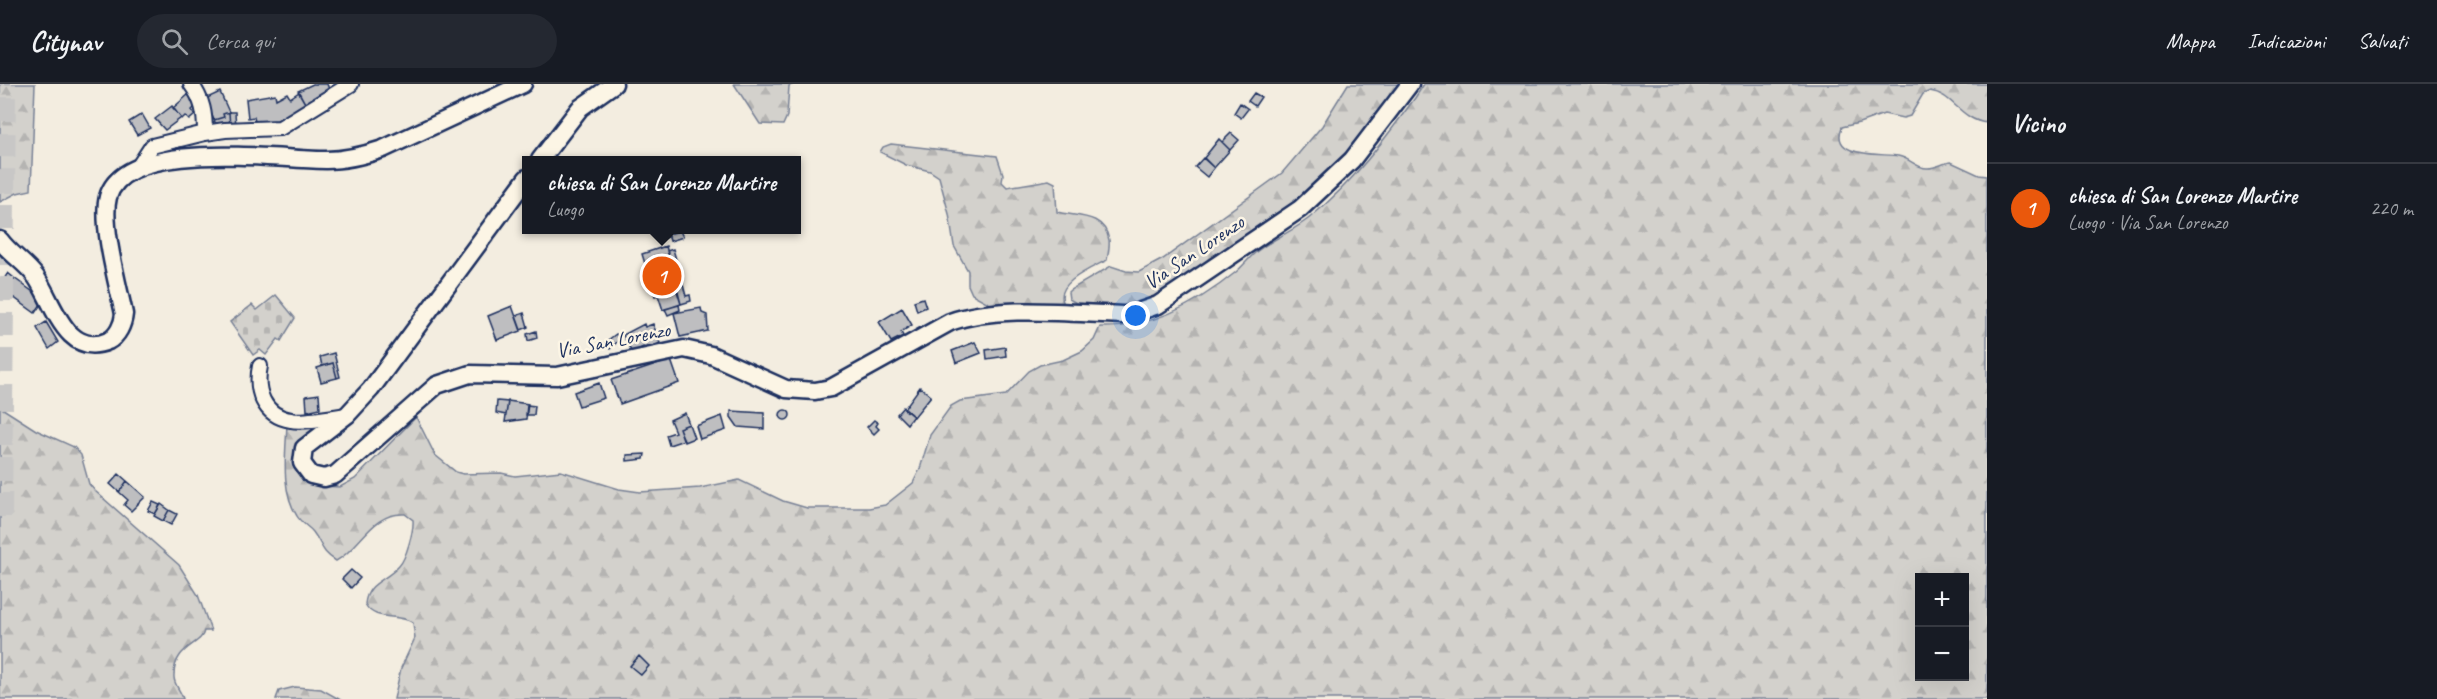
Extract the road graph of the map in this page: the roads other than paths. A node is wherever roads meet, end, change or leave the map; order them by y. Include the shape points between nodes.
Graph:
1 (191, 84) edge
2 (351, 84) edge
3 (523, 84) edge
4 (614, 84) edge
5 (1410, 84) edge
6 (205, 133) junction
7 (543, 156) edge
8 (137, 168) junction
9 (522, 185) edge
10 (4, 248) edge
11 (261, 366) dead end
12 (347, 416) junction

1 - 6 street via 200,97
2 - 6 street via 280,128
3 - 8 street via 362,156 327,160 194,156
4 - 7 street via 580,108
5 - 12 street, Via San Lorenzo via 1352,160 1300,209 1144,312 992,313 962,318 831,388 815,391 786,389 711,355 684,349 556,376 470,374 437,385 335,475 310,475 302,463 304,448
6 - 8 street via 152,146
8 - 10 street via 121,177 108,196 107,225 124,314 114,337 93,343 71,335 60,324 34,275
9 - 12 street, Via San Lorenzo
11 - 12 street via 257,382 261,400 272,413 291,421

